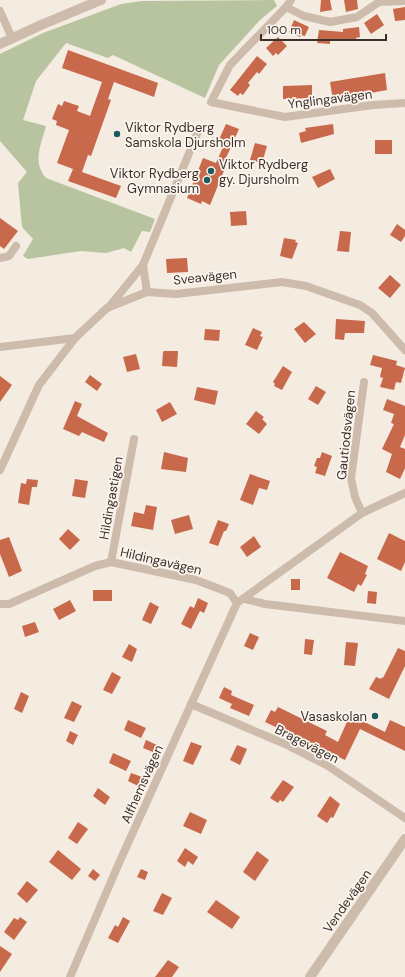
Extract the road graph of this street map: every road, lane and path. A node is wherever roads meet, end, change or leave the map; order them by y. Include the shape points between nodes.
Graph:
1 (101, 0) edge
2 (405, 1) edge
3 (288, 4) edge
4 (0, 11) edge
5 (12, 38) junction
6 (0, 44) edge
7 (405, 103) edge
8 (198, 129) dead end
9 (16, 246) dead end
10 (0, 258) edge
11 (144, 265) junction
12 (147, 292) junction
13 (107, 308) junction
14 (75, 338) junction
15 (0, 347) edge
16 (405, 350) edge
17 (364, 382) dead end
18 (134, 438) dead end
19 (0, 470) edge
20 (405, 493) edge
21 (362, 513) junction
22 (111, 562) junction
23 (241, 601) junction
24 (0, 604) edge
25 (405, 621) edge
26 (191, 704) junction
27 (405, 818) edge
28 (405, 839) edge
29 (70, 977) edge
30 (310, 977) edge

1 - 5 street
2 - 3 street via 379,2 356,17 330,22 304,16
3 - 7 street, Ynglingavägen via 230,65 211,102 285,117
4 - 5 street
5 - 6 street
8 - 11 street
9 - 10 street via 9,256
11 - 12 street
11 - 13 street
12 - 13 street, Sveavägen
12 - 16 street, Sveavägen via 176,294 282,282 306,286 360,305 372,314
13 - 14 street, Sveavägen
14 - 15 street
14 - 19 street, Sveavägen via 39,385
17 - 21 street, Gautiodsvägen via 351,478
18 - 22 street, Hildingastigen
20 - 21 street
21 - 23 street
22 - 23 street, Hildingavägen via 196,580 230,593
22 - 24 street, Hildingavägen via 95,566 9,604
23 - 25 street, Hildingavägen
23 - 26 street, Alfhemsvägen
26 - 27 street, Bragevägen via 285,744 328,766
26 - 29 street, Alfhemsvägen
28 - 30 street, Vendevägen

